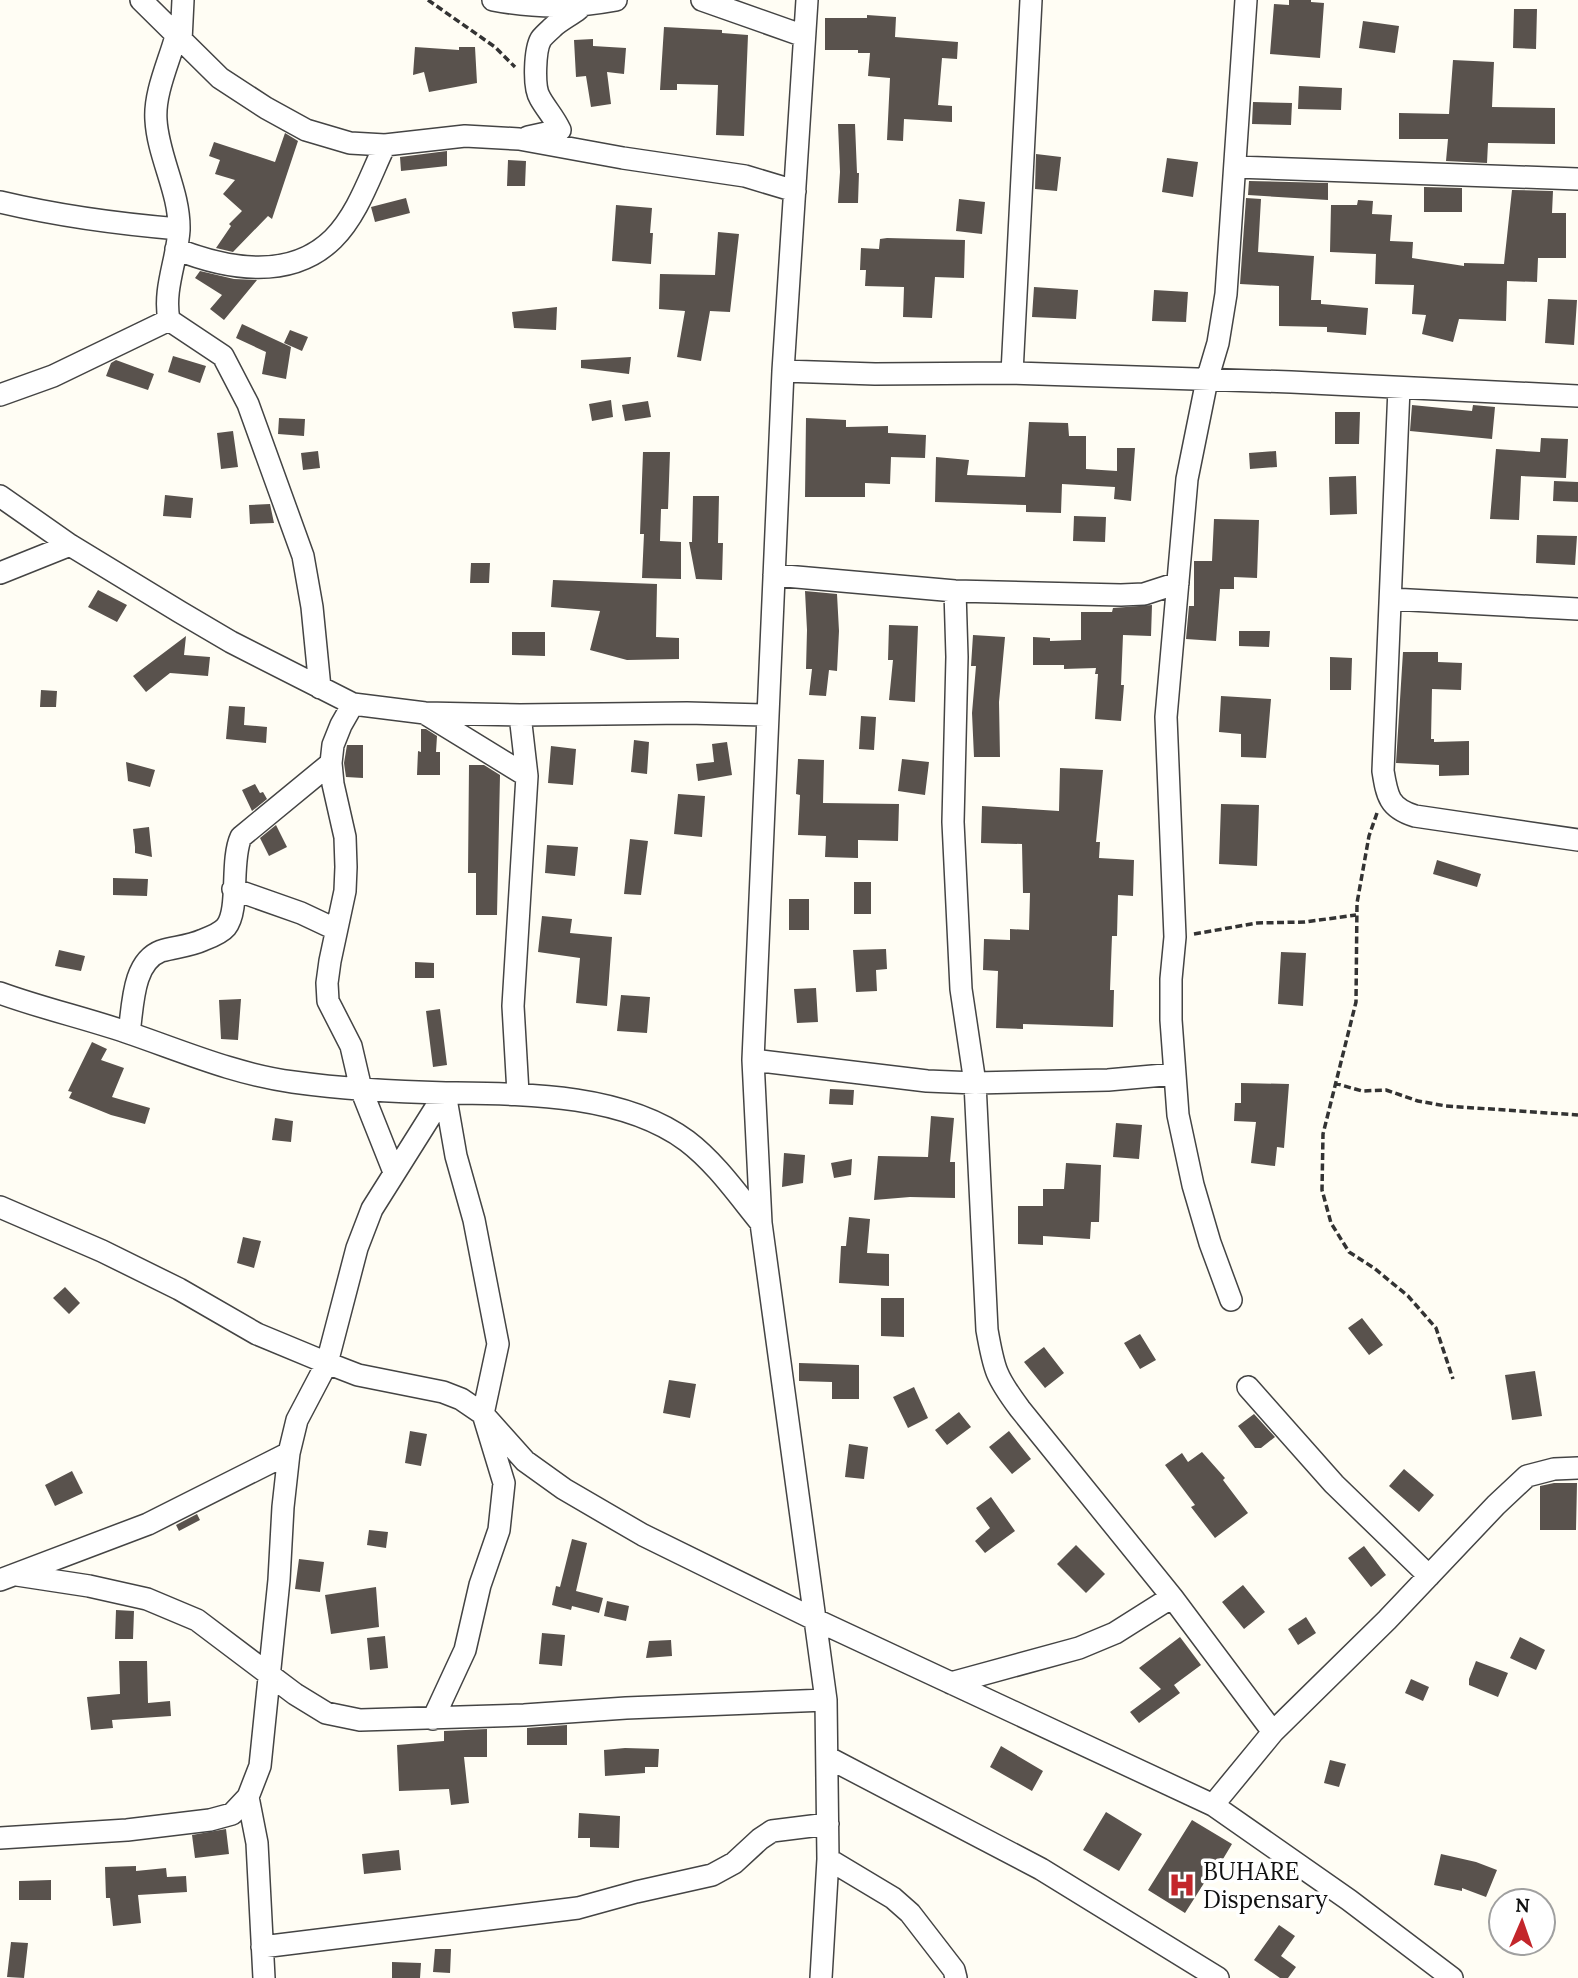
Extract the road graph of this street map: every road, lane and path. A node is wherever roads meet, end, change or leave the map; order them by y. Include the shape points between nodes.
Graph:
1 (141, 0) edge
2 (183, 0) edge
3 (428, 0) edge
4 (493, 0) edge
5 (616, 0) edge
6 (702, 0) edge
7 (807, 0) edge
8 (1031, 0) edge
9 (1246, 0) edge
10 (585, 3) edge
11 (804, 36) junction
12 (178, 39) junction
13 (536, 89) junction
14 (519, 139) junction
15 (385, 145) junction
16 (1235, 167) junction
17 (1578, 179) edge
18 (795, 191) junction
19 (0, 202) edge
20 (177, 239) junction
21 (169, 320) junction
22 (783, 371) junction
23 (1012, 373) junction
24 (1207, 380) junction
25 (1399, 388) junction
26 (0, 395) edge
27 (1578, 396) edge
28 (0, 496) edge
29 (70, 545) junction
30 (0, 573) edge
31 (774, 575) junction
32 (1178, 583) junction
33 (955, 591) junction
34 (1391, 600) junction
35 (1578, 609) edge
36 (320, 688) junction
37 (353, 704) junction
38 (425, 713) junction
39 (520, 715) junction
40 (768, 715) junction
41 (331, 763) junction
42 (527, 776) junction
43 (1387, 793) junction
44 (1578, 840) edge
45 (233, 889) junction
46 (1357, 915) junction
47 (335, 929) junction
48 (1175, 937) junction
49 (0, 993) edge
50 (129, 1033) junction
51 (753, 1060) junction
52 (1175, 1074) junction
53 (975, 1083) junction
54 (1334, 1083) junction
55 (361, 1088) junction
56 (445, 1093) junction
57 (518, 1093) junction
58 (1578, 1115) edge
59 (394, 1172) junction
60 (0, 1207) edge
61 (761, 1223) junction
62 (1231, 1300) dead end
63 (327, 1363) junction
64 (1453, 1379) dead end
65 (1248, 1387) dead end
66 (484, 1414) junction
67 (289, 1453) junction
68 (1578, 1468) edge
69 (1429, 1576) junction
70 (8, 1578) edge
71 (1172, 1597) junction
72 (817, 1620) junction
73 (270, 1674) junction
74 (951, 1683) junction
75 (826, 1700) junction
76 (433, 1719) junction
77 (1273, 1732) junction
78 (827, 1757) junction
79 (248, 1797) junction
80 (1213, 1805) junction
81 (828, 1824) junction
82 (0, 1838) edge
83 (828, 1859) junction
84 (262, 1947) junction
85 (264, 1978) edge
86 (821, 1978) edge
87 (956, 1978) edge
88 (1218, 1978) edge
89 (1452, 1978) edge

1 - 12 street
2 - 12 street
3 - 13 path via 495,47
4 - 10 street via 538,6
5 - 10 street
6 - 11 street
7 - 11 street
8 - 23 street
9 - 16 street
10 - 13 street via 541,39
11 - 18 street
12 - 15 street via 220,78 306,130 350,143
12 - 20 street via 156,119 177,206
13 - 14 street via 559,130
14 - 15 street via 465,136
14 - 18 street via 745,176
15 - 20 street via 356,208 333,239 304,258 270,268 236,267 205,261
16 - 17 street
16 - 24 street via 1226,294
18 - 22 street
19 - 20 street via 130,225
20 - 21 street via 166,304
21 - 26 street via 53,376
21 - 36 street via 223,356 248,404 303,556
22 - 23 street
22 - 31 street
23 - 24 street
24 - 25 street
24 - 32 street via 1187,479
25 - 27 street
25 - 34 street
28 - 29 street
29 - 30 street
29 - 36 street via 231,642
31 - 33 street
31 - 40 street
32 - 33 street via 1144,594 1121,595
32 - 48 street via 1166,717
33 - 53 street via 954,836 961,989
34 - 35 street
34 - 43 street via 1383,772
36 - 37 street
37 - 38 street
37 - 41 street via 337,735
38 - 39 street
38 - 42 street
39 - 40 street
39 - 42 street
40 - 51 street
41 - 45 street via 241,837
41 - 47 street via 346,867
42 - 57 street via 513,1006
43 - 44 street via 1401,812 1415,816
43 - 46 path via 1369,836
45 - 47 street
45 - 50 street via 227,927 195,944 158,953 144,965
46 - 48 path via 1257,923
46 - 54 path via 1356,1002
47 - 55 street via 328,1001 351,1046
48 - 52 street via 1171,1020
49 - 50 street
50 - 55 street via 231,1070 292,1082
51 - 53 street
51 - 61 street
52 - 53 street
52 - 62 street via 1178,1115 1193,1185
53 - 71 street via 993,1368 1020,1409
54 - 58 path via 1362,1091 1386,1090 1446,1106
54 - 64 path via 1323,1133 1322,1190 1331,1223 1349,1252 1408,1296 1436,1328
55 - 56 street
55 - 59 street
56 - 57 street
56 - 59 street
56 - 66 street via 498,1344
57 - 61 street via 612,1108 686,1140 711,1162
59 - 63 street via 372,1209 357,1248
60 - 63 street via 102,1251 257,1334
61 - 72 street
63 - 66 street via 358,1375 443,1392
63 - 67 street via 297,1420
65 - 69 street via 1334,1484
66 - 72 street via 524,1461 564,1489 643,1535
66 - 76 street via 504,1483 503,1513 465,1650
67 - 70 street via 148,1524
67 - 73 street
68 - 69 street via 1527,1476
69 - 77 street
70 - 73 street via 89,1586 147,1599 197,1620
71 - 74 street via 1115,1633 1079,1648
71 - 77 street
72 - 74 street
72 - 75 street
73 - 76 street via 326,1713 360,1720
73 - 79 street via 260,1766
74 - 80 street
75 - 76 street
75 - 78 street
77 - 80 street
78 - 81 street
78 - 88 street via 1041,1869
79 - 82 street via 232,1814 210,1820
79 - 84 street via 257,1843
80 - 89 street
81 - 83 street
81 - 84 street via 772,1831 712,1875 578,1908
83 - 86 street
83 - 87 street via 878,1887 910,1913
84 - 85 street

